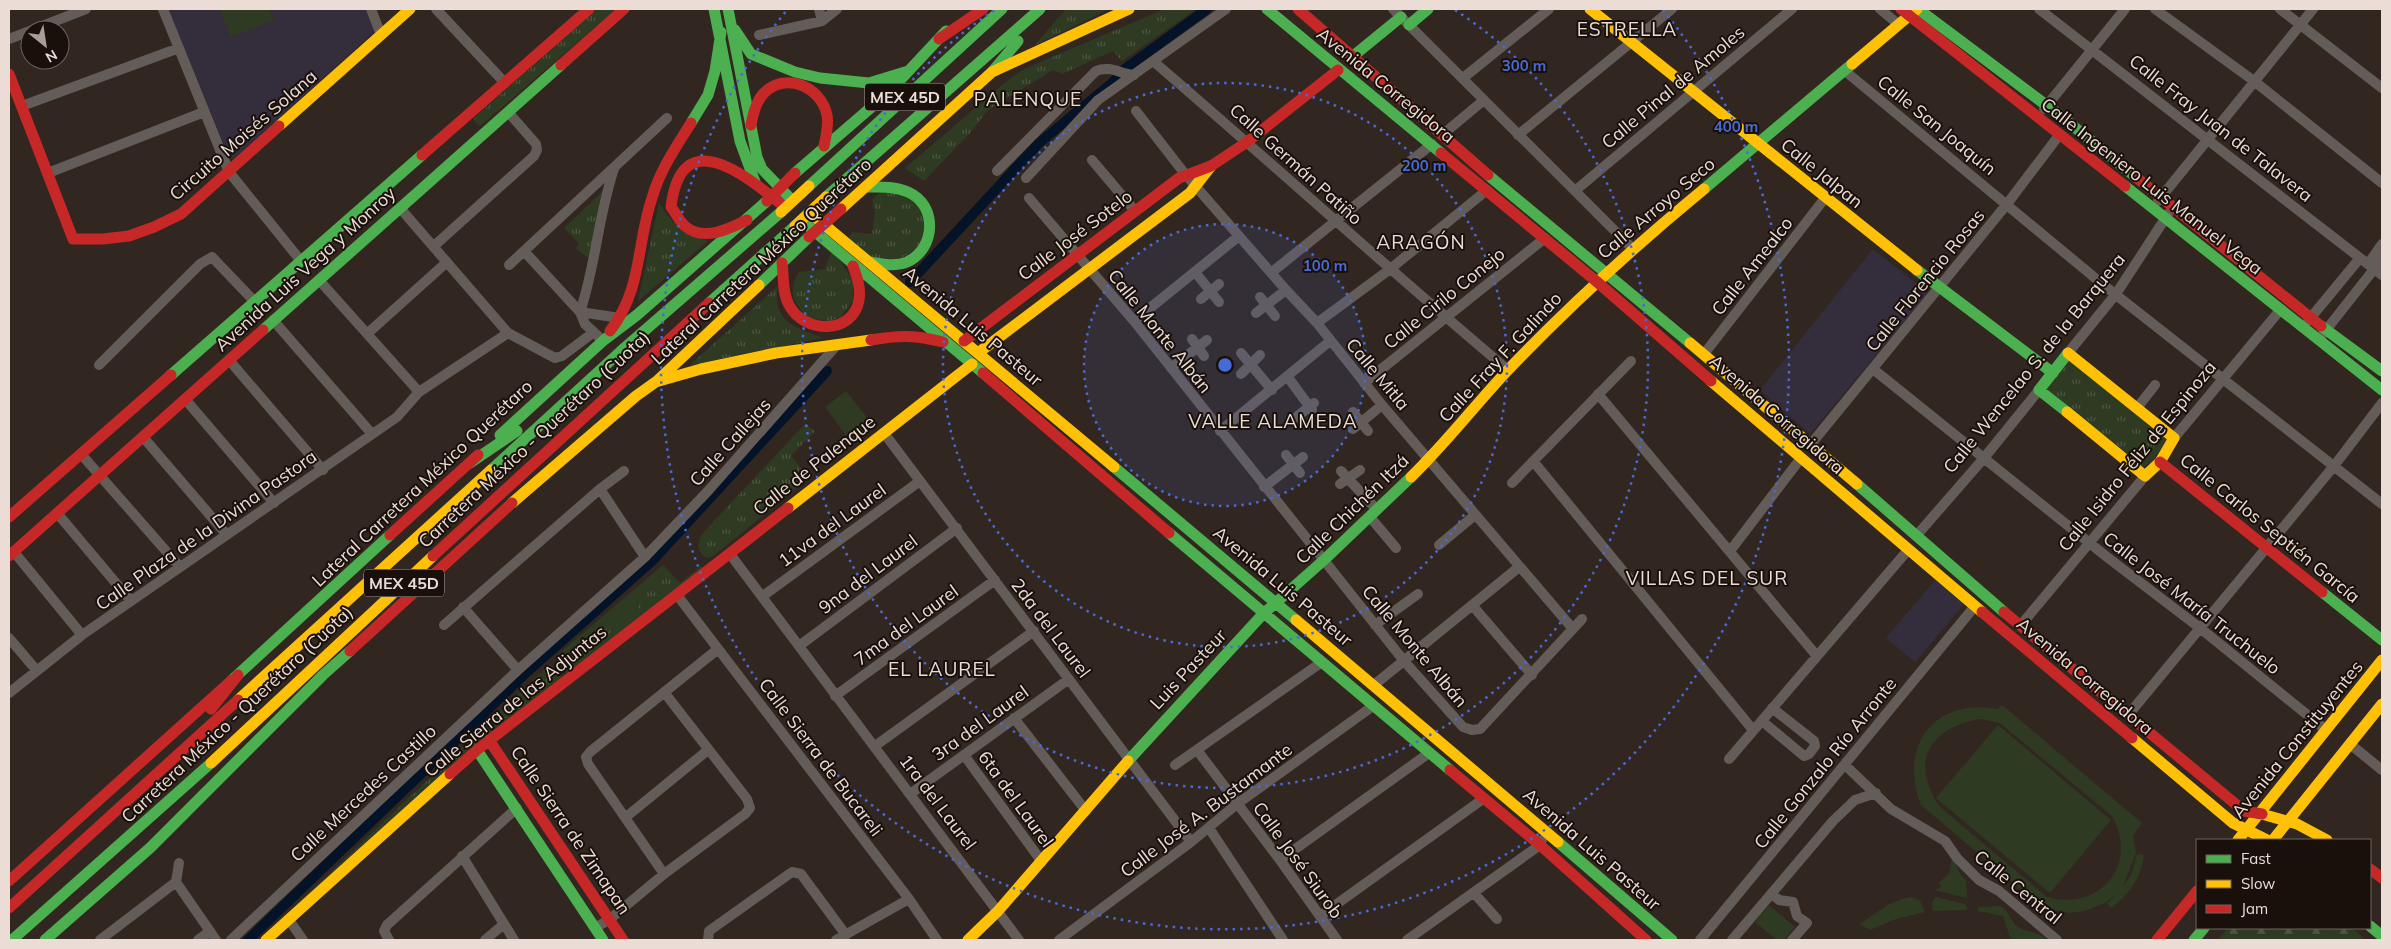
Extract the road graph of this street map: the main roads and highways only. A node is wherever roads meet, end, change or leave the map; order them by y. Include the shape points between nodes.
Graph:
1 (410, 9) edge
2 (589, 9) edge
3 (624, 9) edge
4 (714, 9) edge
5 (728, 9) edge
6 (968, 9) edge
7 (983, 9) edge
8 (1002, 9) edge
9 (1041, 9) edge
10 (1129, 9) edge
11 (1267, 9) edge
12 (1298, 9) edge
13 (1428, 9) edge
14 (1590, 9) edge
15 (1911, 10) edge
16 (1397, 13) edge
17 (730, 23) junction
18 (1409, 25) road end
19 (721, 32) junction
20 (939, 39) junction
21 (1352, 57) junction
22 (1338, 70) junction
23 (907, 72) junction
24 (992, 72) junction
25 (9, 74) edge
26 (2062, 117) junction
27 (473, 127) junction
28 (750, 129) junction
29 (2057, 131) junction
30 (1759, 144) junction
31 (824, 146) junction
32 (1211, 166) junction
33 (755, 184) junction
34 (866, 187) junction
35 (747, 220) junction
36 (345, 240) junction
37 (848, 258) junction
38 (869, 262) junction
39 (782, 264) junction
40 (1608, 272) junction
41 (1596, 281) junction
42 (2307, 322) junction
43 (604, 340) junction
44 (964, 341) junction
45 (946, 343) junction
46 (621, 351) junction
47 (2068, 353) joint
48 (975, 358) junction
49 (2382, 371) edge
50 (2053, 373) junction
51 (657, 381) junction
52 (2382, 390) edge
53 (2174, 438) joint
54 (1429, 458) joint
55 (2160, 462) junction
56 (470, 463) junction
57 (2145, 476) joint
58 (9, 517) edge
59 (11, 554) edge
60 (678, 595) joint
61 (1276, 604) junction
62 (1263, 614) junction
63 (2382, 640) edge
64 (2382, 660) edge
65 (238, 675) junction
66 (2382, 704) edge
67 (278, 718) junction
68 (490, 740) junction
69 (477, 750) junction
70 (131, 796) junction
71 (164, 806) junction
72 (2260, 813) junction
73 (2288, 820) junction
74 (2246, 830) junction
75 (2239, 839) edge
76 (2265, 839) edge
77 (2274, 839) edge
78 (2325, 839) edge
79 (2371, 870) edge
80 (1594, 873) junction
81 (2382, 878) edge
82 (9, 881) edge
83 (1584, 883) junction
84 (2196, 892) edge
85 (9, 908) edge
86 (2371, 927) edge
87 (2203, 929) edge
88 (2382, 936) edge
89 (1642, 939) edge
90 (12, 940) edge
91 (45, 940) edge
92 (266, 940) edge
93 (603, 940) edge
94 (623, 940) edge
95 (968, 940) edge
96 (1672, 940) edge
97 (2157, 940) edge
98 (2194, 940) edge

1 - 25 main road, Circuito Moisés Solana via 192,206 164,223 130,236 106,240 73,239
2 - 27 main road, Avenida Luis Vega y Monroy via 505,83
3 - 27 main road, Avenida Luis Vega y Monroy via 508,112
4 - 19 main road
5 - 17 main road, Avenida Luis Pasteur
6 - 20 main road, Lateral Carretera México Querétaro
7 - 20 main road
8 - 46 main road, Carretera México - Querétaro (Cuota) / MEX 45D, bridge via 781,212
9 - 24 main road
9 - 71 main road, Carretera México - Querétaro (Cuota) / MEX 45D, bridge via 826,197 577,422
10 - 24 main road, Lateral Carretera México Querétaro
11 - 22 main road, Avenida Corregidora
12 - 21 main road, Avenida Corregidora
13 - 18 main road
14 - 30 main road, Calle Jalpan
15 - 26 main road, Calle Ingeniero Luis Manuel Vega
15 - 29 main road, Calle Ingeniero Luis Manuel Vega
15 - 30 main road, Calle Arroyo Seco via 1846,71
16 - 21 main road
17 - 23 main road via 751,54 795,72 869,83
17 - 28 main road, Avenida Luis Pasteur
19 - 33 main road via 744,160
19 - 43 main road via 708,95 663,168 651,199 636,280 620,318
20 - 23 main road, Lateral Carretera México Querétaro
21 - 40 main road, Avenida Corregidora
22 - 32 main road, Calle José Sotelo via 1247,142
22 - 41 main road, Avenida Corregidora
23 - 31 main road, Lateral Carretera México Querétaro via 889,92
24 - 34 main road, Lateral Carretera México Querétaro
26 - 29 main road
26 - 42 main road, Calle Ingeniero Luis Manuel Vega
27 - 36 main road, Avenida Luis Vega y Monroy
27 - 36 main road, Avenida Luis Vega y Monroy via 400,208
28 - 31 main road via 764,93 785,82 801,83 823,102 828,130
28 - 38 main road, Avenida Luis Pasteur via 762,169 773,183
29 - 42 main road, Calle Ingeniero Luis Manuel Vega via 2281,309
30 - 40 main road, Calle Arroyo Seco via 1632,248
30 - 50 main road, Calle Jalpan via 1939,288
31 - 35 main road, Lateral Carretera México Querétaro, bridge
32 - 44 main road, Calle José Sotelo via 1185,174
32 - 48 main road, Calle José Sotelo via 1197,186
33 - 35 main road, Avenida Luis Pasteur via 730,166 707,160 682,172 673,190 671,207 687,228 710,234
33 - 37 main road, Avenida Luis Pasteur
34 - 38 main road via 907,191 924,205 932,226 924,247 909,262 898,265
34 - 39 main road, Lateral Carretera México Querétaro, bridge
35 - 43 main road, Lateral Carretera México Querétaro via 637,316
36 - 58 main road, Avenida Luis Vega y Monroy via 301,261
36 - 59 main road, Avenida Luis Vega y Monroy via 319,280
37 - 39 main road via 862,287 858,307 842,323 820,328 800,321 788,305
37 - 45 main road, Avenida Luis Pasteur
38 - 44 main road, Avenida Luis Pasteur
39 - 51 main road, Lateral Carretera México Querétaro
40 - 41 main road, Calle Arroyo Seco
40 - 72 main road, Avenida Corregidora via 2244,811
41 - 54 main road, Calle Fray F. Galindo via 1508,370
41 - 74 main road, Avenida Corregidora via 2192,790
42 - 49 main road, Calle Ingeniero Luis Manuel Vega via 2328,329
42 - 52 main road, Calle Ingeniero Luis Manuel Vega via 2320,338
43 - 56 main road, Lateral Carretera México Querétaro
44 - 48 main road, Avenida Luis Pasteur
45 - 48 main road, Avenida Luis Pasteur
45 - 51 main road via 914,335 898,335 776,353
46 - 56 main road via 566,389 513,435
46 - 70 main road, Carretera México - Querétaro (Cuota) / MEX 45D
47 - 50 main road, Calle Wencelao S. de la Barquera
47 - 53 main road, Calle Carlos Septién García
48 - 60 main road, Calle de Palenque
48 - 61 main road, Avenida Luis Pasteur
48 - 62 main road, Avenida Luis Pasteur
50 - 57 main road, Calle Wencelao S. de la Barquera via 2038,390
51 - 67 main road, Lateral Carretera México Querétaro via 492,520
53 - 55 main road, Calle Isidro Féliz de Espinoza
54 - 61 main road, Calle Chichén Itzá
55 - 57 main road, Calle Isidro Féliz de Espinoza
55 - 63 main road, Calle Carlos Septién García
56 - 65 main road, Lateral Carretera México Querétaro
60 - 68 main road, Calle Sierra de las Adjuntas
61 - 62 main road, Luis Pasteur
61 - 80 main road, Avenida Luis Pasteur
62 - 83 main road, Avenida Luis Pasteur
62 - 95 main road, Luis Pasteur via 1128,760 998,911
64 - 72 main road, Avenida Constituyentes
65 - 70 main road via 222,698 160,760
65 - 82 main road, Lateral Carretera México Querétaro
66 - 73 main road
67 - 71 main road
67 - 91 main road, Lateral Carretera México Querétaro via 150,848
68 - 69 main road, Calle Sierra de las Adjuntas
68 - 94 main road, Calle Sierra de Zimapan
69 - 92 main road, Calle Sierra de las Adjuntas
69 - 93 main road, Calle Sierra de Zimapan
70 - 85 main road, Carretera México - Querétaro (Cuota) / MEX 45D
71 - 90 main road, Carretera México - Querétaro (Cuota) / MEX 45D
72 - 73 main road, Avenida Corregidora
72 - 74 main road, Avenida Constituyentes
73 - 77 main road
73 - 78 main road, Avenida Corregidora
74 - 75 main road, Avenida Constituyentes
74 - 76 main road, Avenida Corregidora
79 - 81 main road
80 - 83 main road
80 - 96 main road, Avenida Luis Pasteur
83 - 89 main road, Avenida Luis Pasteur
84 - 97 main road
86 - 88 main road
87 - 98 main road

